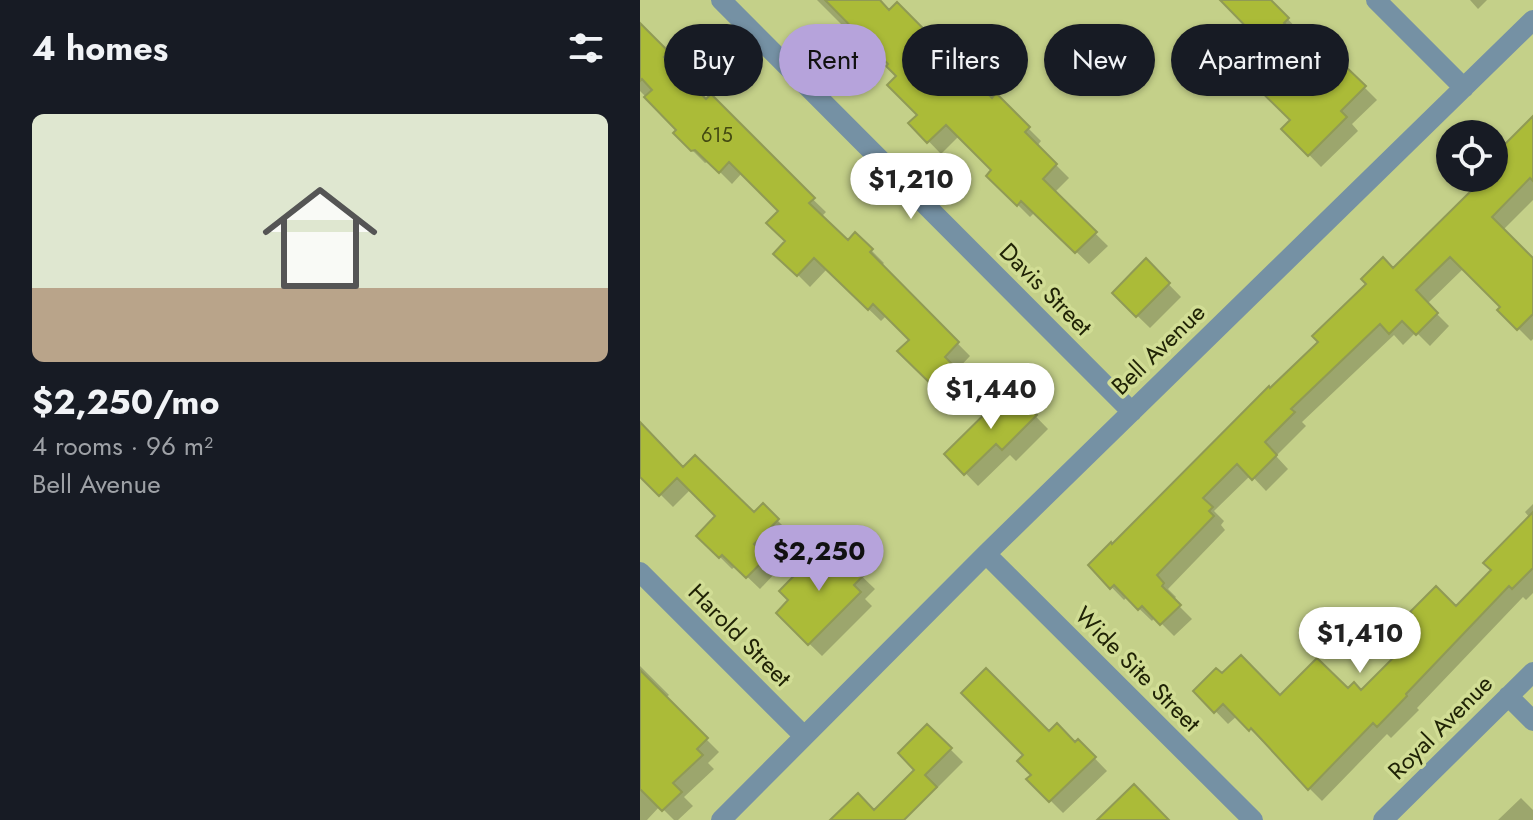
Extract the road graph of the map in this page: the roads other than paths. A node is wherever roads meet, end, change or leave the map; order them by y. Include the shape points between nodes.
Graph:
1 (721, 0) edge
2 (1376, 0) edge
3 (1533, 20) edge
4 (1464, 88) junction
5 (1132, 412) junction
6 (986, 554) junction
7 (640, 572) edge
8 (1533, 672) edge
9 (1508, 696) junction
10 (1533, 721) edge
11 (804, 736) junction
12 (721, 820) edge
13 (1253, 820) edge
14 (1383, 820) edge

1 - 5 street, Davis Street
2 - 4 street
3 - 4 street, Bell Avenue
4 - 5 street, Bell Avenue
5 - 6 street, Bell Avenue
6 - 11 street, Bell Avenue
6 - 13 street, Wide Site Street
7 - 11 street, Harold Street
8 - 9 street, Royal Avenue
9 - 10 street
9 - 14 street, Royal Avenue
11 - 12 street, Bell Avenue

